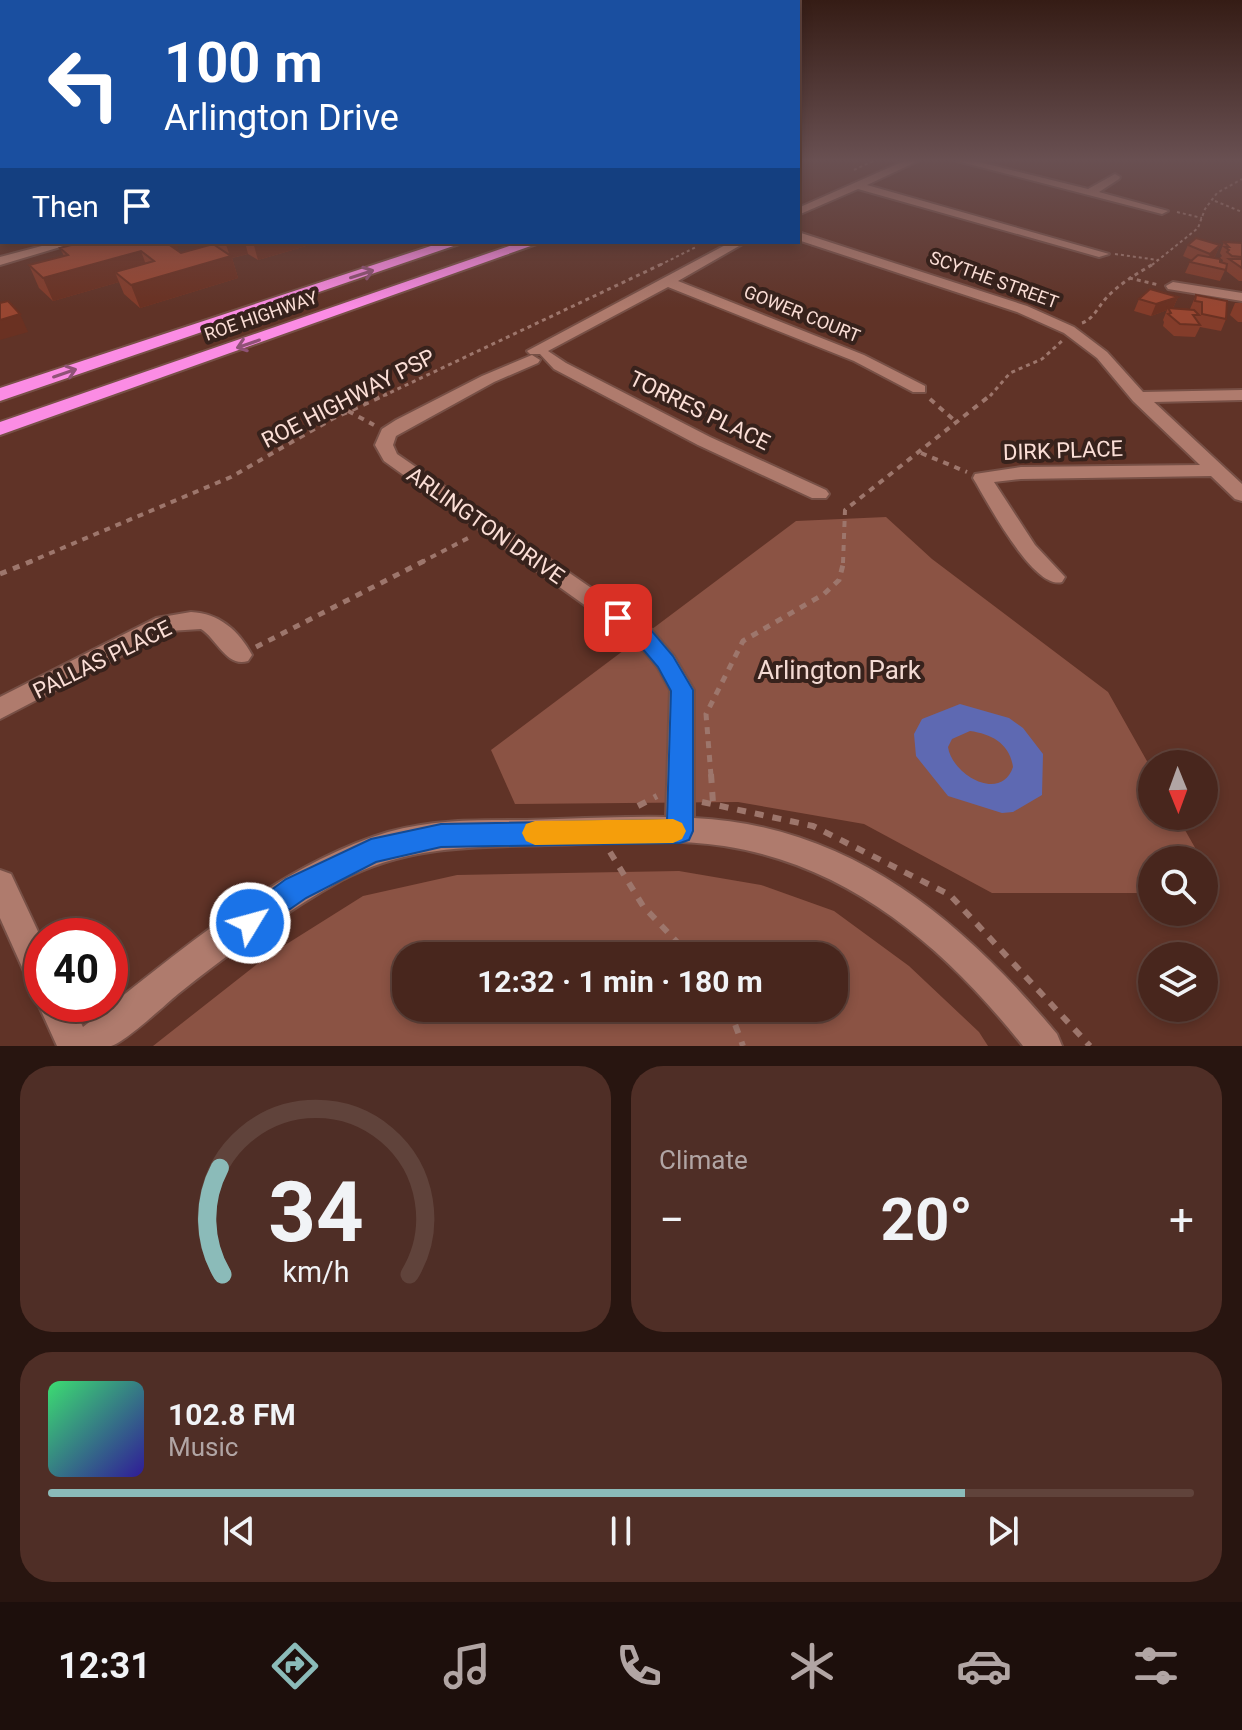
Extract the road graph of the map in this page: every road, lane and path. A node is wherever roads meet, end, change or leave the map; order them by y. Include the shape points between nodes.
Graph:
1 (944, 210) edge
2 (1157, 210) edge
3 (1205, 210) edge
4 (1162, 211) joint
5 (1202, 218) junction
6 (803, 236) edge
7 (64, 244) edge
8 (452, 244) edge
9 (531, 244) edge
10 (703, 244) edge
11 (736, 244) edge
12 (1103, 254) joint
13 (1160, 260) junction
14 (0, 261) edge
15 (1129, 278) junction
16 (668, 282) junction
17 (1173, 286) joint
18 (1242, 297) edge
19 (1069, 330) junction
20 (541, 357) junction
21 (919, 389) joint
22 (0, 395) edge
23 (1242, 395) edge
24 (1139, 397) junction
25 (348, 411) junction
26 (955, 421) junction
27 (0, 429) edge
28 (388, 433) junction
29 (921, 453) junction
30 (1219, 470) junction
31 (982, 478) junction
32 (819, 494) dead end
33 (1242, 495) edge
34 (488, 527) junction
35 (0, 574) edge
36 (1054, 577) dead end
37 (240, 655) joint
38 (0, 709) edge
39 (713, 803) dead end
40 (680, 831) junction
41 (610, 856) dead end
42 (0, 884) edge
43 (24, 937) edge
44 (677, 942) edge
45 (63, 1022) edge
46 (734, 1022) edge
47 (74, 1046) edge
48 (85, 1046) edge
49 (743, 1046) edge
50 (1045, 1046) edge

1 - 12 street
2 - 4 street
3 - 5 path
4 - 5 path
5 - 13 path via 1198,228
6 - 19 street, SCYTHE STREET via 1022,309
7 - 14 street
22 -> 8 highway, ROE HIGHWAY
9 -> 27 highway, ROE HIGHWAY
10 - 25 path, ROE HIGHWAY PSP
11 - 16 street
12 - 13 path
13 - 15 path
15 - 17 path
15 - 19 path via 1088,321
16 - 20 street via 567,337
16 - 21 street, GOWER COURT via 859,358
17 - 18 street
19 - 24 street, SCYTHE STREET via 1102,355
19 - 26 path via 1055,350 1010,373
20 - 28 street
20 - 32 street, TORRES PLACE
21 - 26 path
23 - 24 street
24 - 30 street, SCYTHE STREET
25 - 28 path
25 - 35 path, ROE HIGHWAY PSP via 231,477
26 - 29 path
28 - 34 street, ARLINGTON DRIVE via 384,445 390,457
29 - 31 path
29 - 39 path via 845,510 846,553 839,580 743,641 706,714
30 - 31 street, DIRK PLACE
30 - 33 street, SCYTHE STREET
31 - 36 street, DIRK PLACE via 1028,550
34 - 37 path
34 - 40 street, ARLINGTON DRIVE via 644,636 666,662 682,690
37 - 38 street, PALLAS PLACE via 215,624 193,619 164,624
40 - 48 street via 441,835 371,851 296,889
40 - 50 street via 796,849 866,880 949,939 1007,997
41 - 44 path via 643,906
42 - 43 street
45 - 47 street
46 - 49 path

